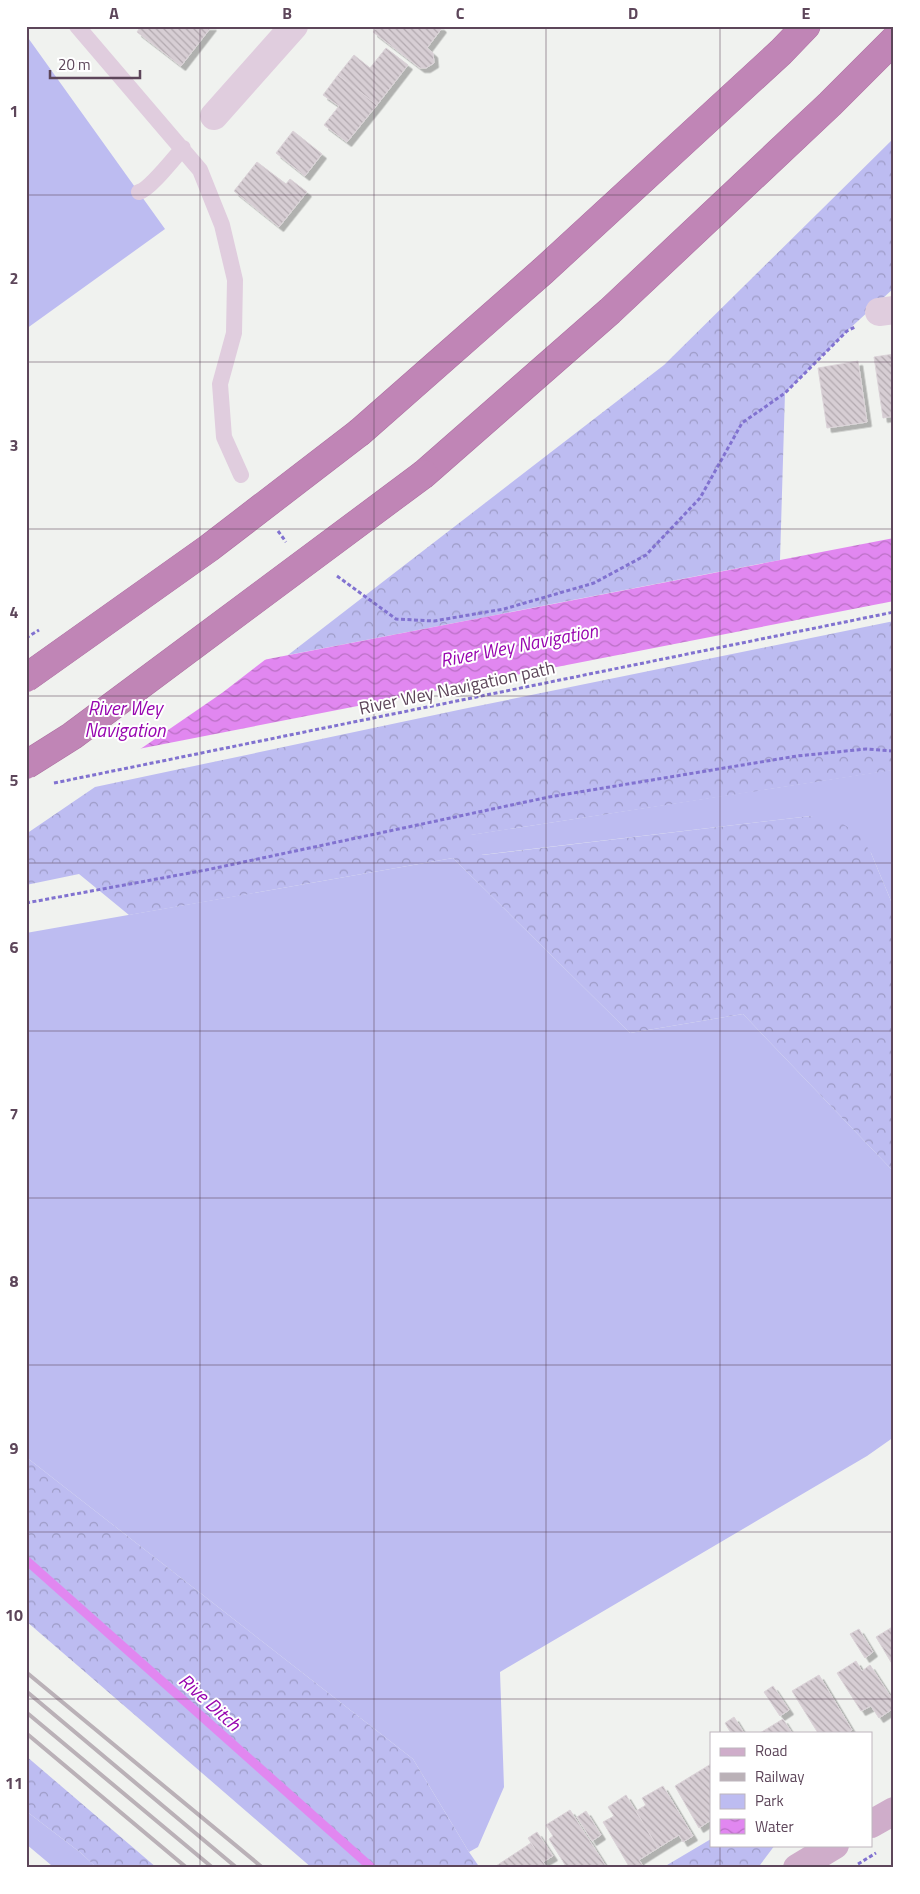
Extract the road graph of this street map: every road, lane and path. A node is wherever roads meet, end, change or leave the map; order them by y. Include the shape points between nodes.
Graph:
1 (78, 26) edge
2 (294, 26) edge
3 (806, 26) edge
4 (894, 40) edge
5 (214, 116) dead end
6 (182, 148) junction
7 (139, 192) dead end
8 (886, 311) edge
9 (241, 475) dead end
10 (894, 612) edge
11 (396, 620) dead end
12 (26, 678) edge
13 (894, 751) edge
14 (26, 765) edge
15 (45, 785) dead end
16 (26, 902) edge
17 (894, 1811) edge
18 (872, 1823) edge
19 (833, 1846) edge
20 (877, 1852) dead end
21 (852, 1867) edge
22 (797, 1868) edge

1 - 6 lane
2 - 5 street
3 - 12 highway, bridge via 544,271 360,432 209,548
4 - 14 highway, bridge via 610,311 424,474 72,736
6 - 7 lane
6 - 9 lane via 200,170 222,225 235,280 234,333 220,384 224,437
8 - 11 path via 847,331 785,393 742,423 700,498 646,555 594,583 504,609 434,621
10 - 15 path, River Wey Navigation path
13 - 16 path via 866,749 797,756 549,797 206,870
17 - 18 main road
19 - 22 main road
20 - 21 path

